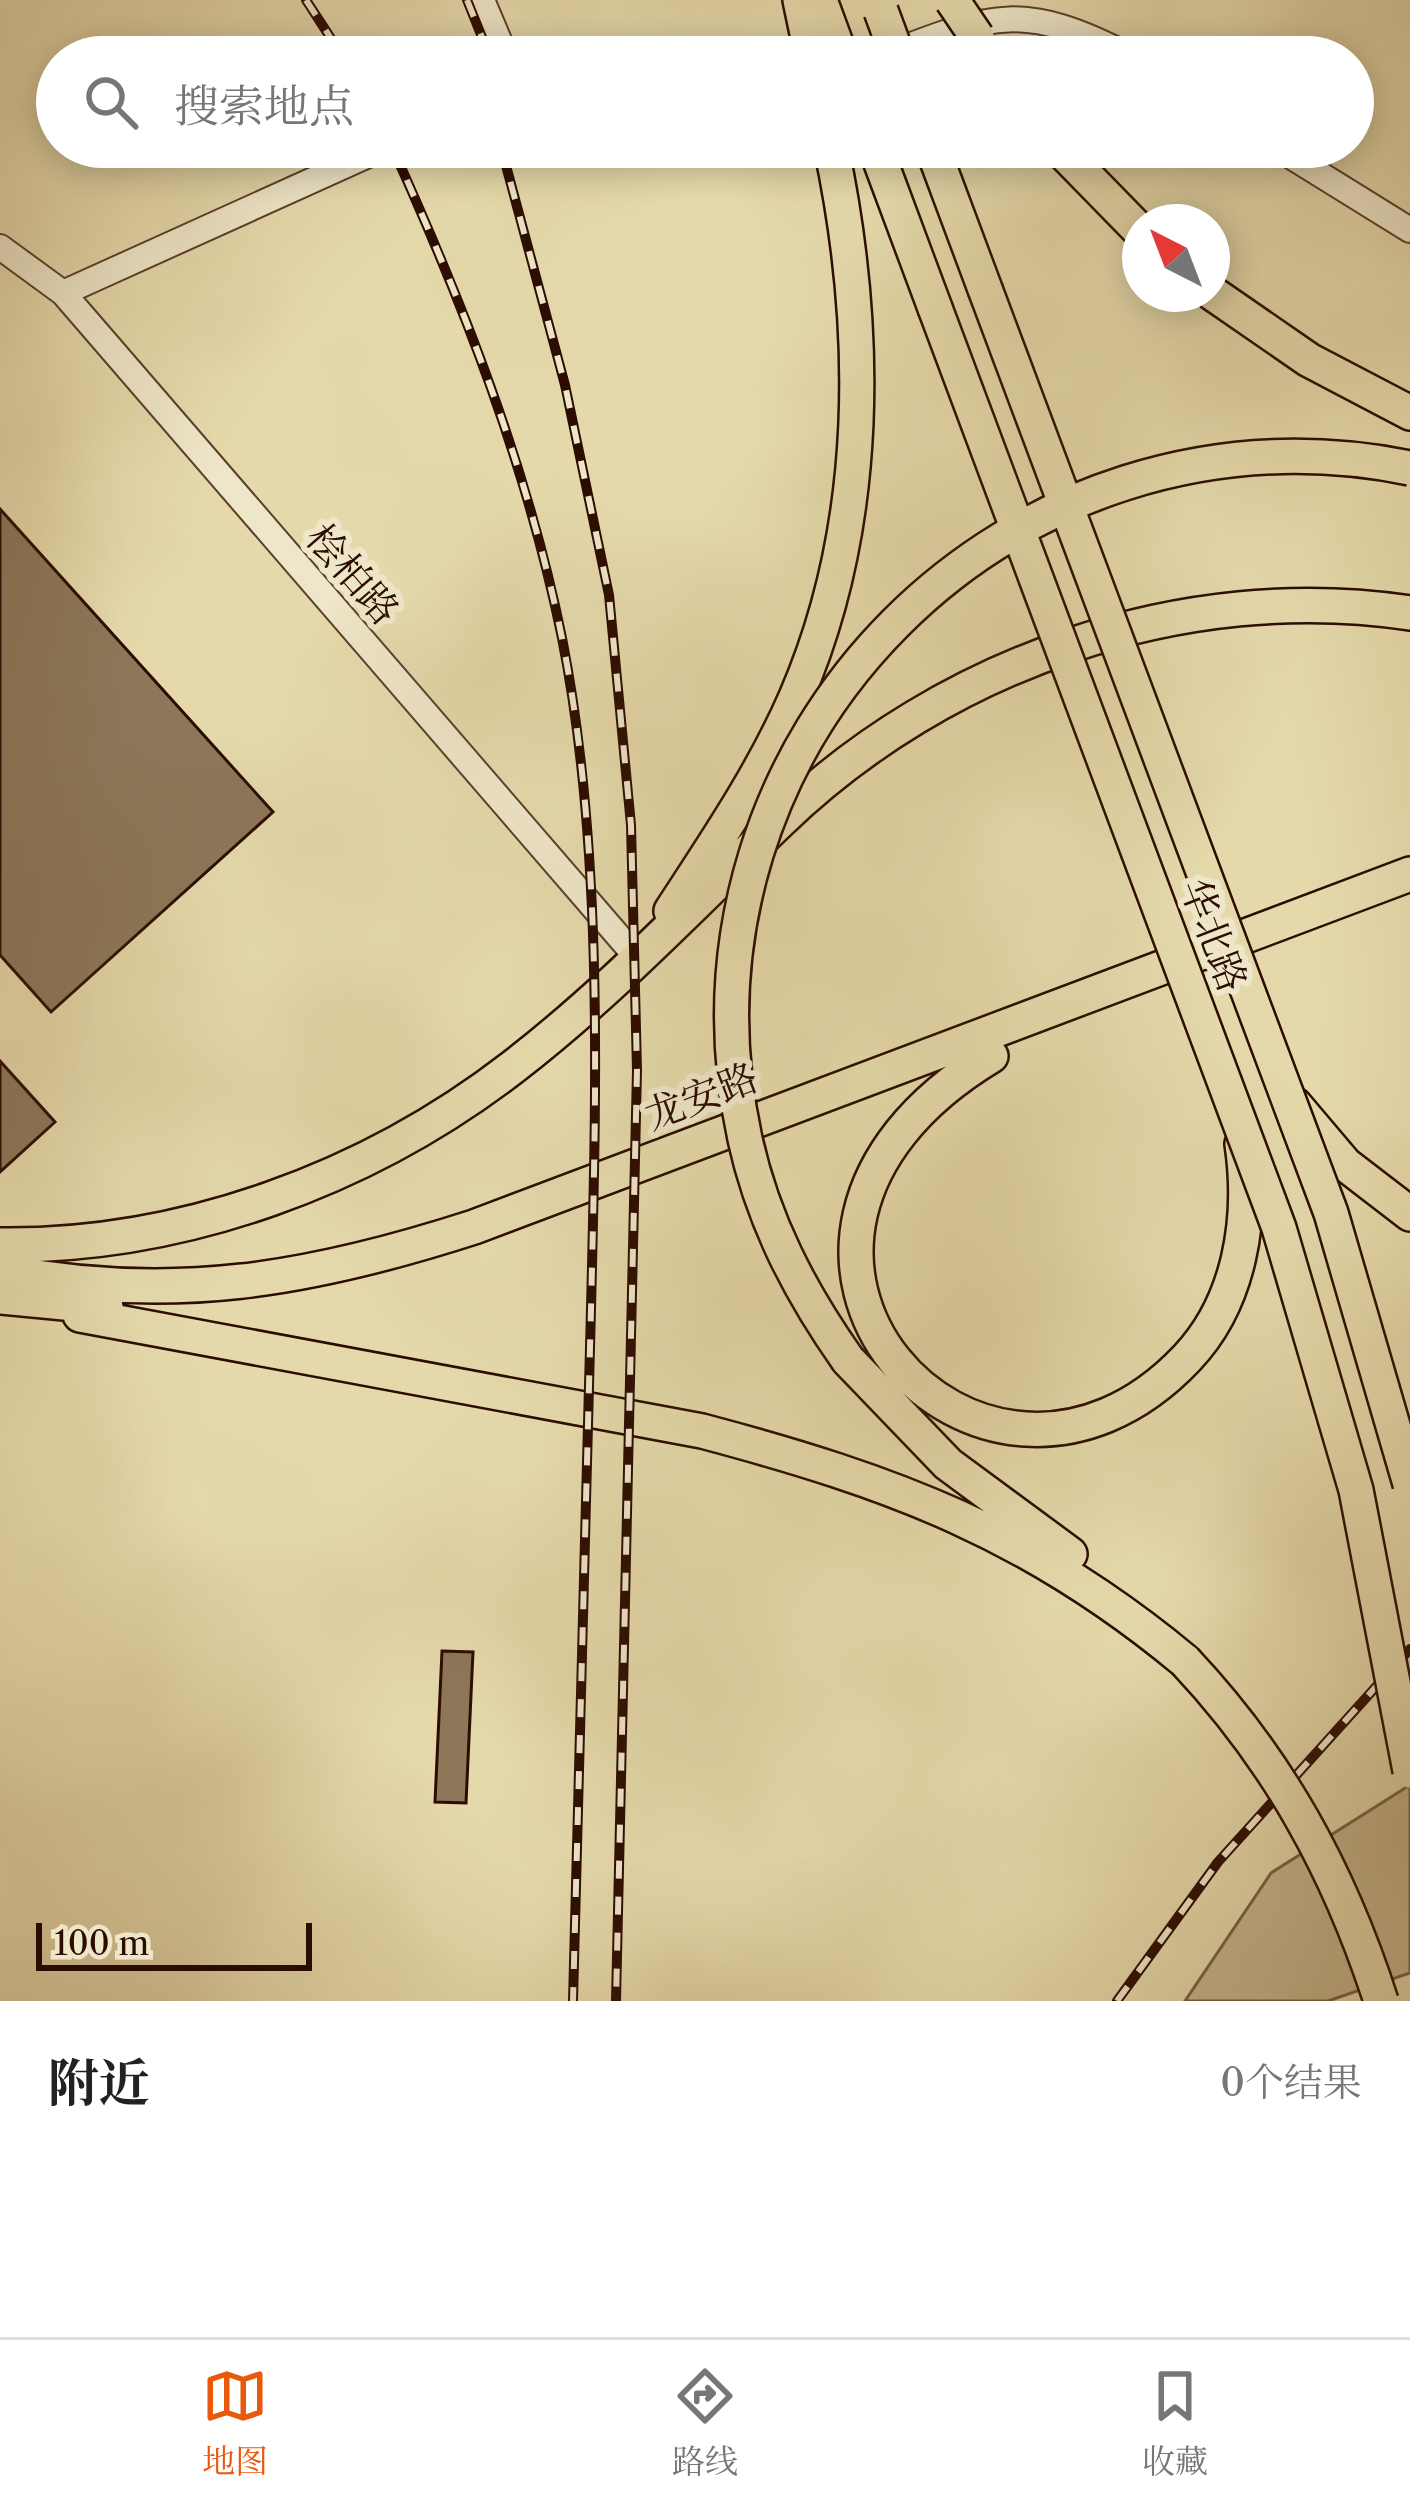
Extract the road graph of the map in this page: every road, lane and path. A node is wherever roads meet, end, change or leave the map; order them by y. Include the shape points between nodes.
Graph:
1 (482, 0) edge
2 (800, 0) edge
3 (952, 0) edge
4 (879, 5) edge
5 (497, 36) edge
6 (822, 36) edge
7 (890, 36) edge
8 (943, 36) edge
9 (976, 36) edge
10 (1094, 36) edge
11 (340, 168) edge
12 (835, 168) edge
13 (883, 168) edge
14 (940, 168) edge
15 (1078, 168) edge
16 (1310, 168) edge
17 (1122, 213) edge
18 (1410, 230) edge
19 (0, 247) edge
20 (63, 293) junction
21 (1230, 305) edge
22 (1410, 413) edge
23 (1410, 468) edge
24 (1410, 613) edge
25 (1410, 874) edge
26 (1410, 897) edge
27 (639, 960) junction
28 (991, 1056) junction
29 (1283, 1086) junction
30 (1236, 1112) junction
31 (1410, 1214) edge
32 (0, 1246) edge
33 (4, 1289) edge
34 (1410, 1484) edge
35 (1185, 1661) junction
36 (1410, 1771) edge
37 (1381, 2001) edge

1 - 5 street
2 - 6 highway
3 - 9 highway, bridge
4 - 7 highway, bridge
8 - 10 street via 1011,13 1069,21
11 - 20 street
12 - 27 highway via 859,368 834,578 772,748
13 - 30 highway, 华北路, bridge
14 - 29 highway, 华北路, bridge
15 - 17 highway
16 - 18 street
19 - 20 street, 桧柏路
20 - 27 street, 桧柏路
21 - 22 highway via 1309,360
23 - 35 highway, bridge via 1294,453 1195,462 1049,509 966,560 888,630 823,714 766,833 741,927 733,1036 745,1136 772,1227 817,1316 908,1428 1107,1584
24 - 27 highway via 1309,604 1144,625 983,682 826,782
25 - 33 highway, 龙安路 via 378,1258 219,1287
26 - 28 highway, 龙安路
27 - 32 highway via 448,1113 312,1184 190,1221
28 - 30 highway, bridge via 898,1131 861,1200 854,1270 881,1343 927,1393 997,1425 1028,1430 1092,1421 1149,1393 1192,1353 1228,1295 1244,1226
28 - 33 highway, 龙安路 via 384,1280 219,1307
29 - 31 highway, bridge via 1345,1164
29 - 34 highway, 华北路, bridge via 1363,1312
30 - 36 highway, 华北路, bridge via 1293,1271 1356,1490
33 - 35 highway via 173,1336 702,1431 884,1485 1058,1566
35 - 37 highway, bridge via 1232,1711 1304,1814

